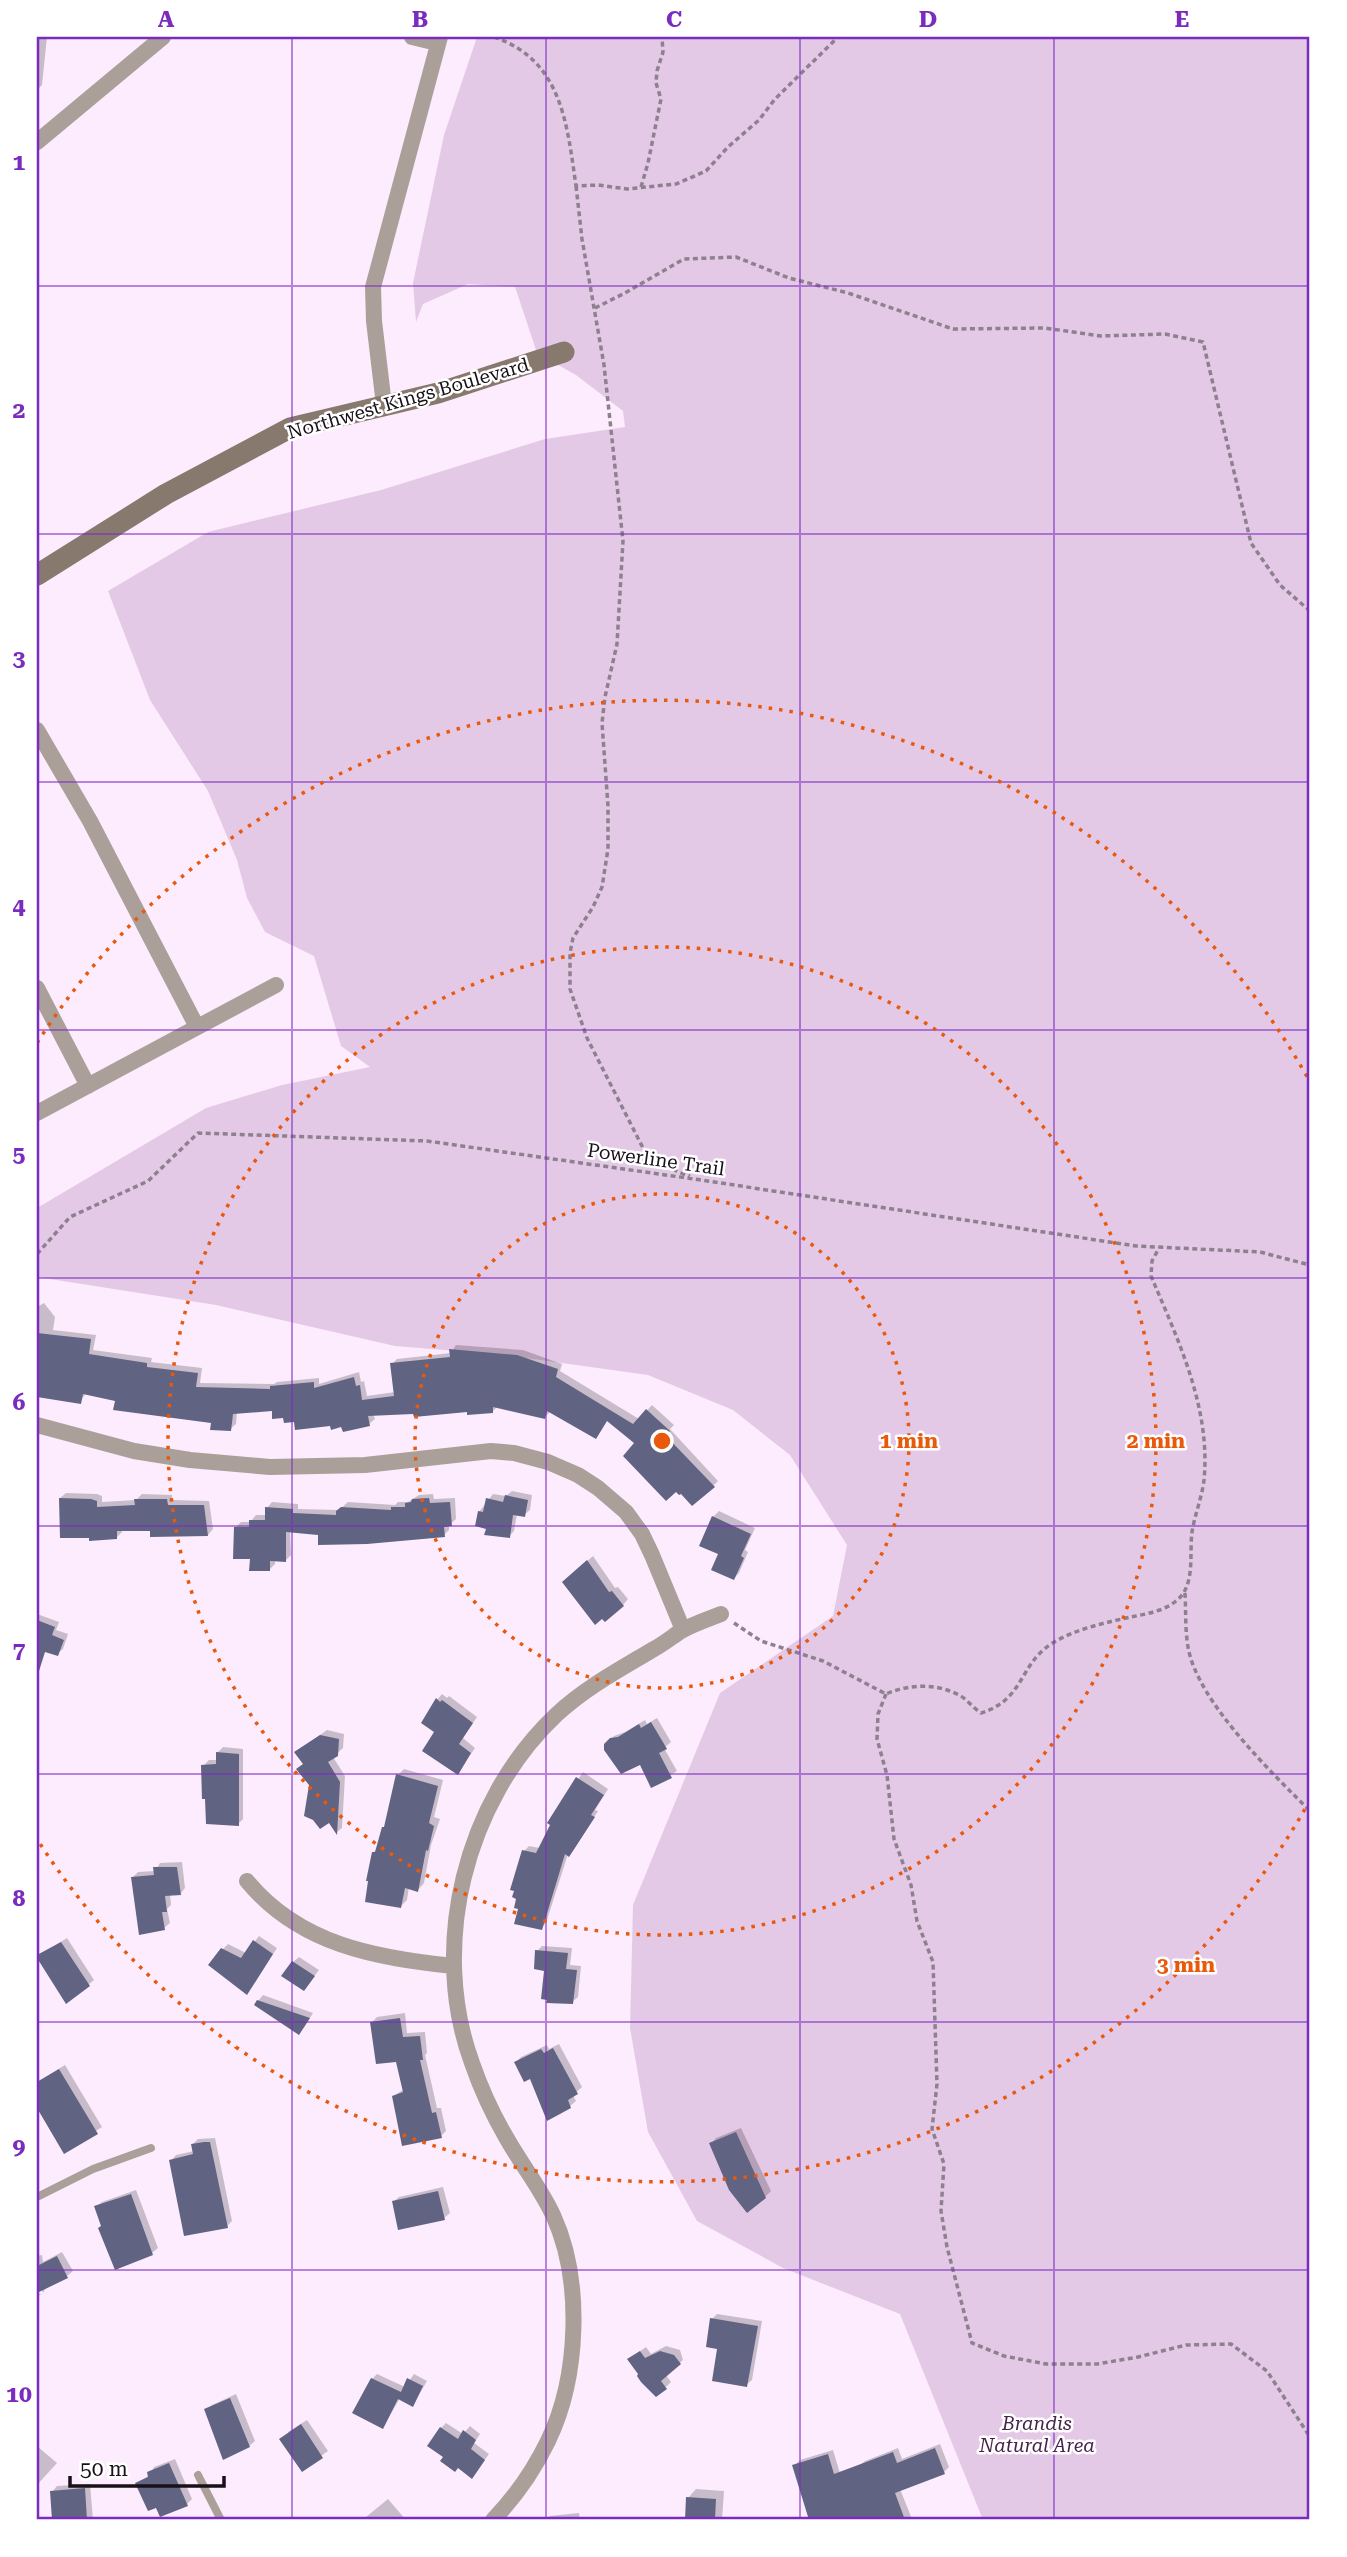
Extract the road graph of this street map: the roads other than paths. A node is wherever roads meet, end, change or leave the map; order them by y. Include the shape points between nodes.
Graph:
1 (163, 37) edge
2 (412, 37) edge
3 (438, 40) edge
4 (37, 142) edge
5 (564, 352) dead end
6 (384, 405) junction
7 (37, 575) edge
8 (37, 730) edge
9 (276, 985) dead end
10 (37, 988) edge
11 (197, 1027) junction
12 (88, 1086) junction
13 (37, 1113) edge
14 (37, 1425) edge
15 (720, 1614) road end
16 (683, 1630) junction
17 (247, 1881) dead end
18 (454, 1966) junction
19 (151, 2148) dead end
20 (37, 2197) edge
21 (198, 2475) dead end
22 (221, 2520) edge
23 (493, 2520) edge

1 - 4 street
2 - 3 street
3 - 6 street via 373,287
5 - 6 street, Northwest Kings Boulevard via 438,393
6 - 7 street, Northwest Kings Boulevard via 290,428 166,494
8 - 11 street via 90,821
9 - 11 street
10 - 12 street
11 - 12 street
12 - 13 street
14 - 16 street via 134,1451 270,1466 365,1465 491,1451 548,1462 578,1475 625,1512 642,1534
15 - 16 street
16 - 18 street via 615,1671 556,1715 509,1771 487,1810 470,1855 456,1927
17 - 18 street via 275,1909 337,1944 399,1961
18 - 23 street via 460,2020 471,2062 507,2140 554,2217 569,2261 573,2304 568,2380 553,2429 525,2481
19 - 20 lane via 93,2169
21 - 22 lane

